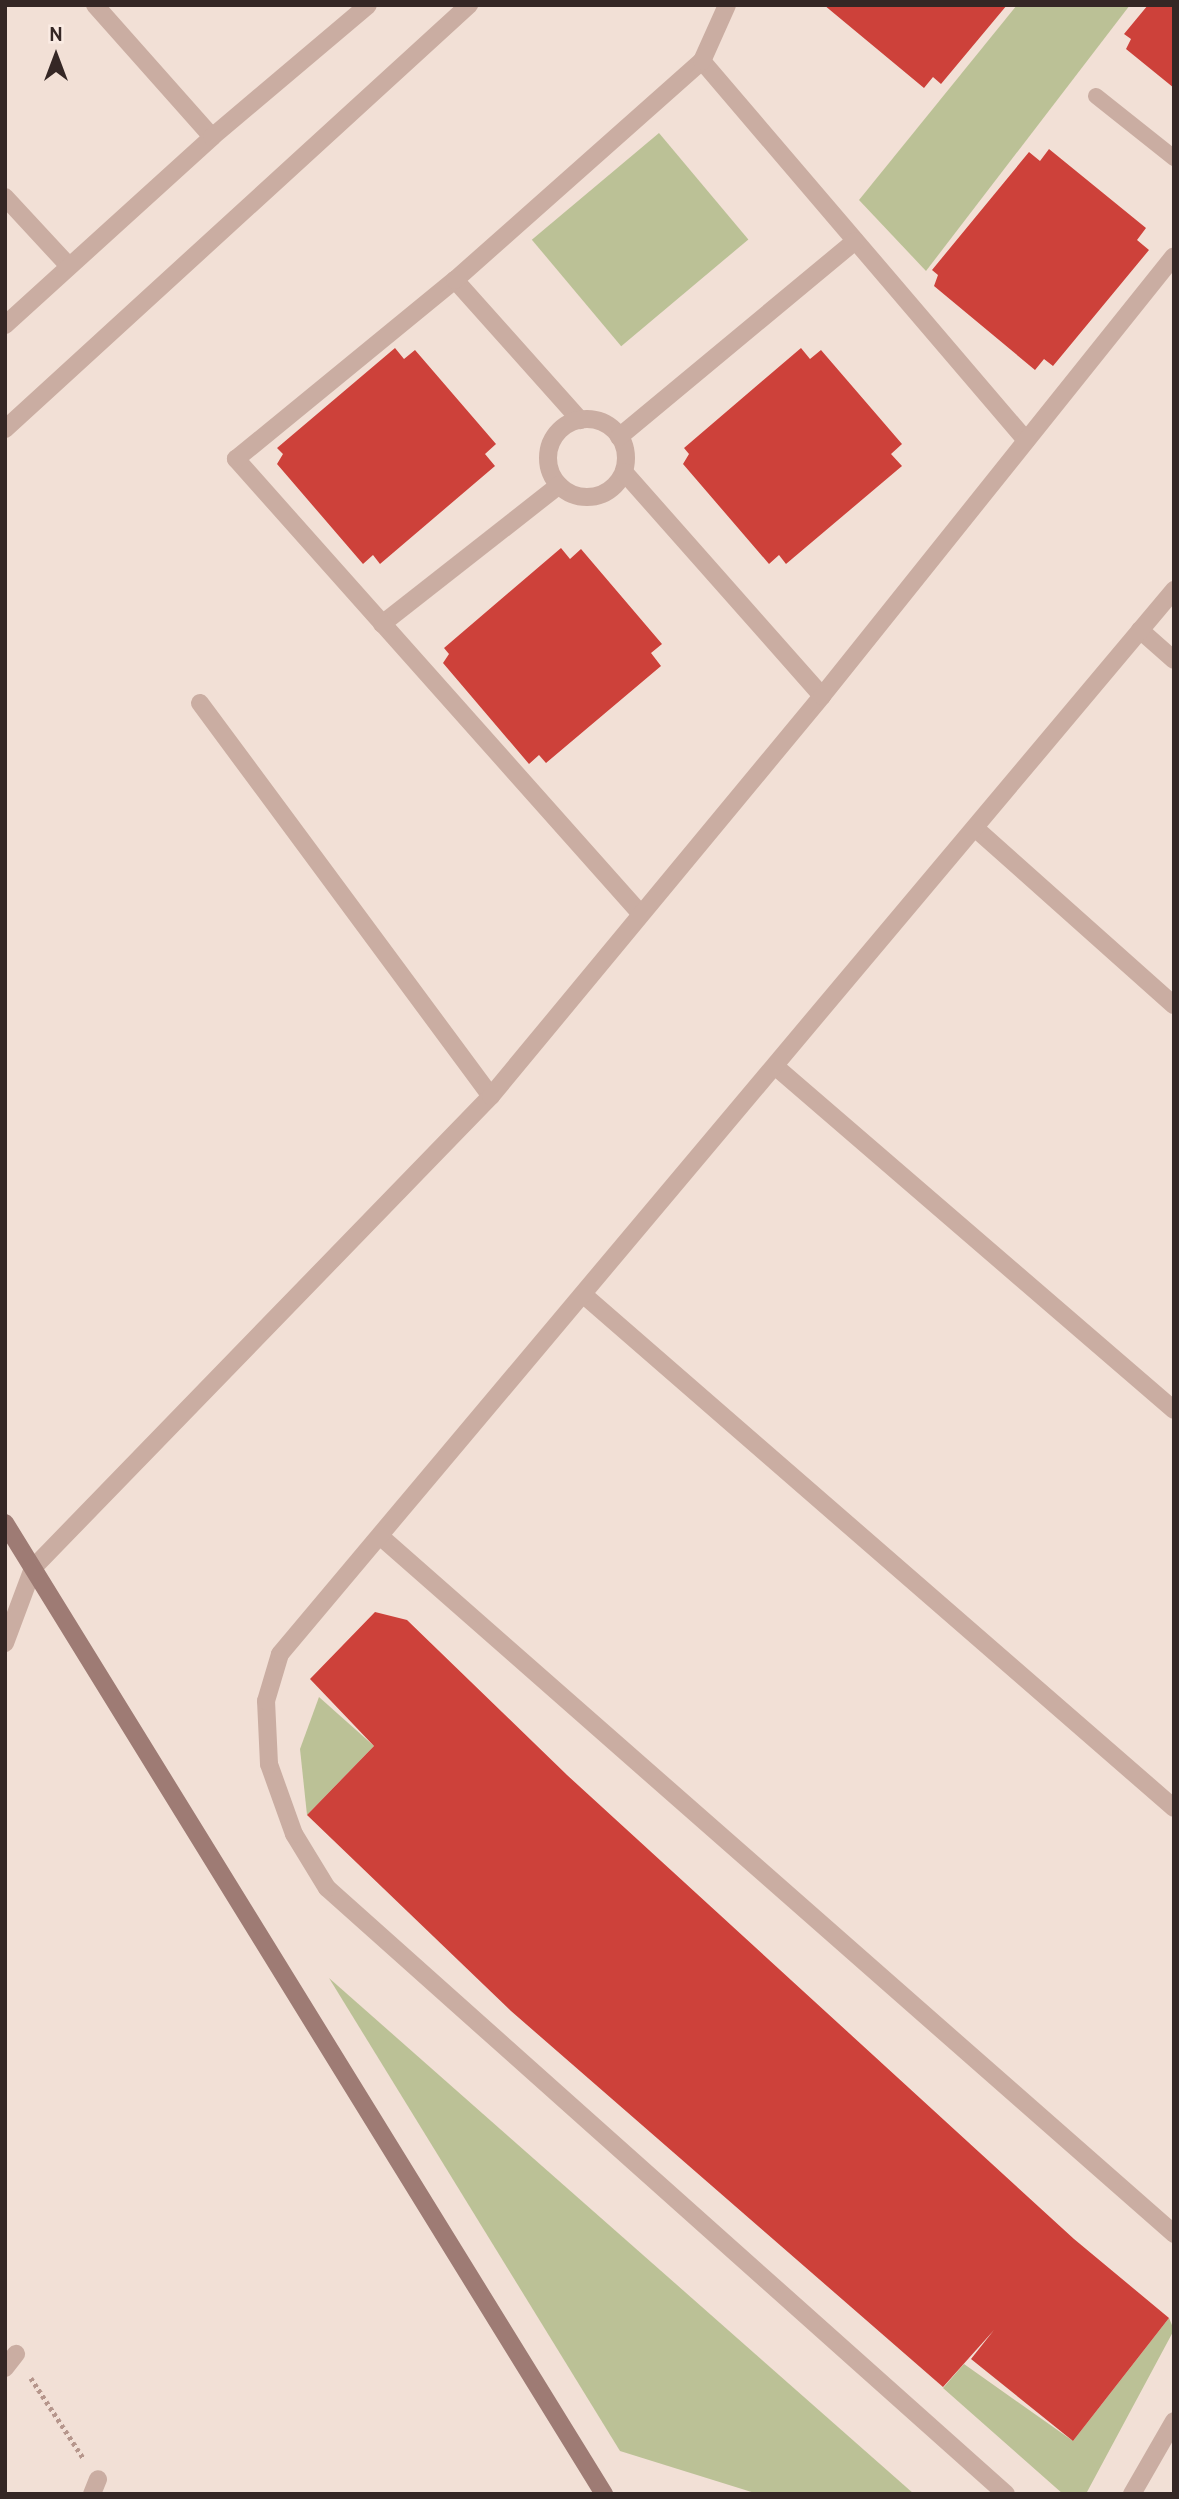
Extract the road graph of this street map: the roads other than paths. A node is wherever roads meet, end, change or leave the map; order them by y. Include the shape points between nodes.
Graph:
1 (95, 5) edge
2 (368, 5) edge
3 (468, 5) edge
4 (727, 5) edge
5 (702, 61) junction
6 (1096, 96) dead end
7 (212, 137) junction
8 (1174, 159) edge
9 (5, 197) edge
10 (855, 241) junction
11 (1174, 256) edge
12 (69, 267) junction
13 (455, 280) junction
14 (5, 325) edge
15 (580, 420) junction
16 (5, 429) edge
17 (620, 437) junction
18 (1026, 440) junction
19 (624, 472) junction
20 (559, 485) junction
21 (1174, 590) edge
22 (382, 624) junction
23 (1140, 630) junction
24 (1174, 660) edge
25 (822, 696) junction
26 (200, 703) dead end
27 (975, 828) junction
28 (640, 913) junction
29 (1174, 1005) edge
30 (776, 1067) junction
31 (491, 1096) junction
32 (585, 1296) junction
33 (1174, 1410) edge
34 (5, 1523) edge
35 (381, 1537) junction
36 (33, 1568) junction
37 (5, 1643) edge
38 (1174, 1808) edge
39 (1174, 2234) edge
40 (1174, 2421) edge
41 (604, 2494) edge
42 (1006, 2494) edge
43 (1132, 2494) edge

1 - 7 street
2 - 7 street
3 - 16 street
4 - 5 street
5 - 10 street
5 - 13 street
6 - 8 lane
7 - 12 street
9 - 12 street
10 - 17 street
10 - 18 street
11 - 18 street
12 - 14 street
13 - 15 street
13 - 22 street via 236,458
15 - 17 street via 602,422
15 - 20 street via 551,441 548,464
17 - 19 street
18 - 25 street
19 - 20 street via 607,492 595,497 582,497
19 - 25 street
20 - 22 street
21 - 23 street
22 - 28 street
23 - 24 street
23 - 27 street
25 - 28 street
26 - 31 street
27 - 29 street
27 - 30 street
28 - 31 street
30 - 32 street
30 - 33 street
31 - 36 street
32 - 35 street
32 - 38 street
34 - 36 main road
35 - 39 street
35 - 42 street via 280,1654 266,1700 269,1764 308,1861 327,1888
36 - 37 street
36 - 41 main road
40 - 43 street

